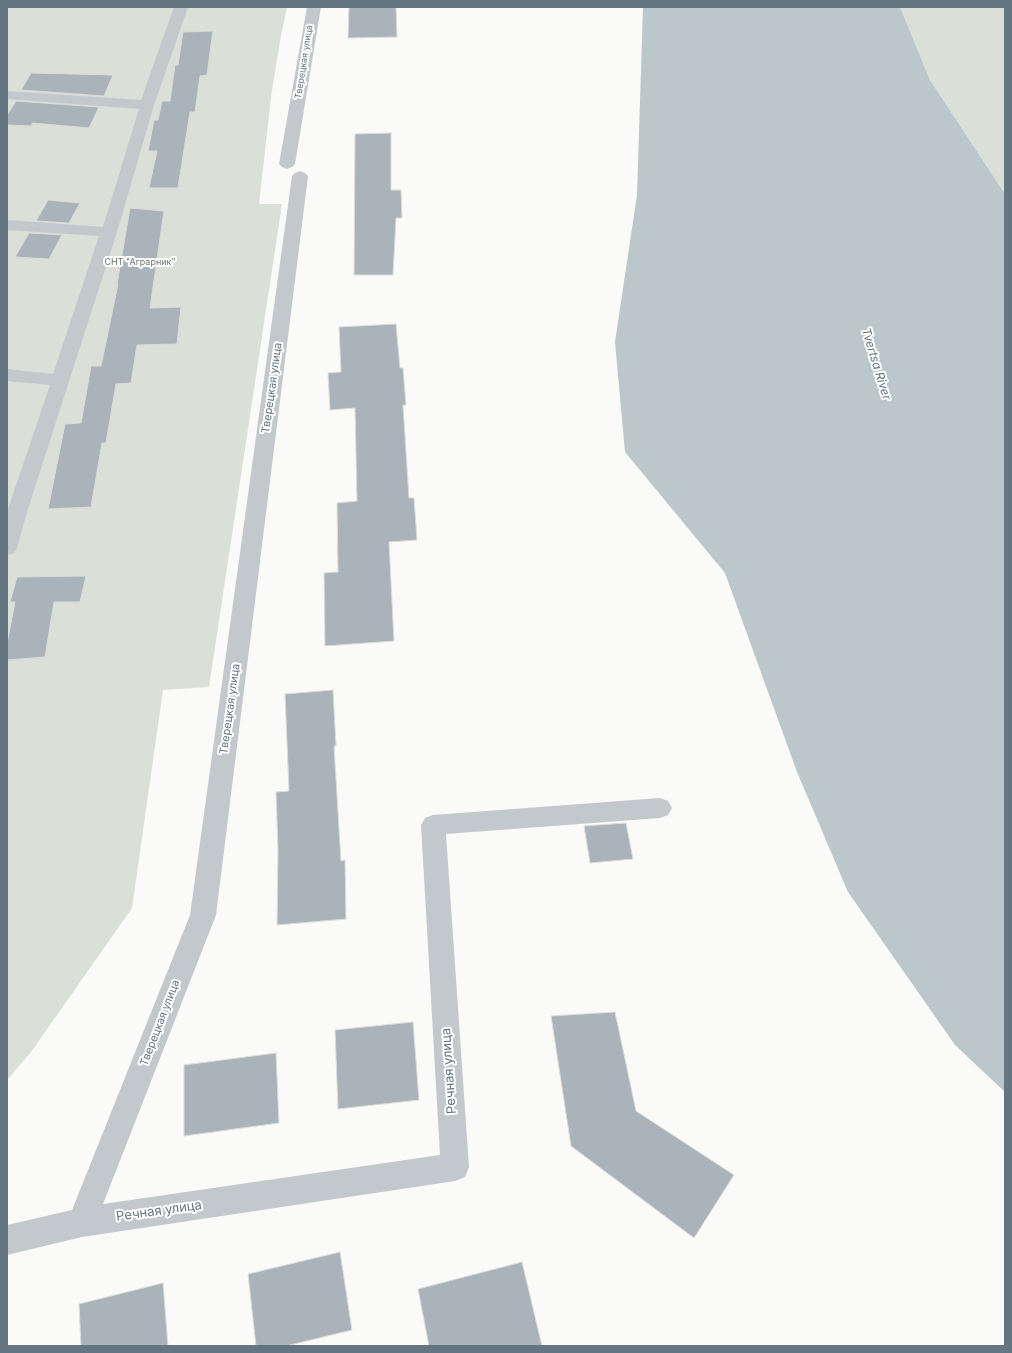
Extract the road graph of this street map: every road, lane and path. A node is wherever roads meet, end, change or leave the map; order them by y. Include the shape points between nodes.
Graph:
1 (181, 7) edge
2 (314, 7) edge
3 (7, 95) edge
4 (148, 105) junction
5 (7, 225) edge
6 (109, 232) junction
7 (7, 375) edge
8 (60, 380) junction
9 (12, 512) edge
10 (7, 548) edge
11 (660, 808) dead end
12 (82, 1222) junction
13 (7, 1240) edge

1 - 4 street
2 - 12 street, Тверецкая улица via 203,915
3 - 4 street
4 - 6 street
5 - 6 street
6 - 8 street
7 - 8 street
8 - 9 street
9 - 10 street
11 - 12 street, Речная улица via 433,825 455,1167
12 - 13 street

